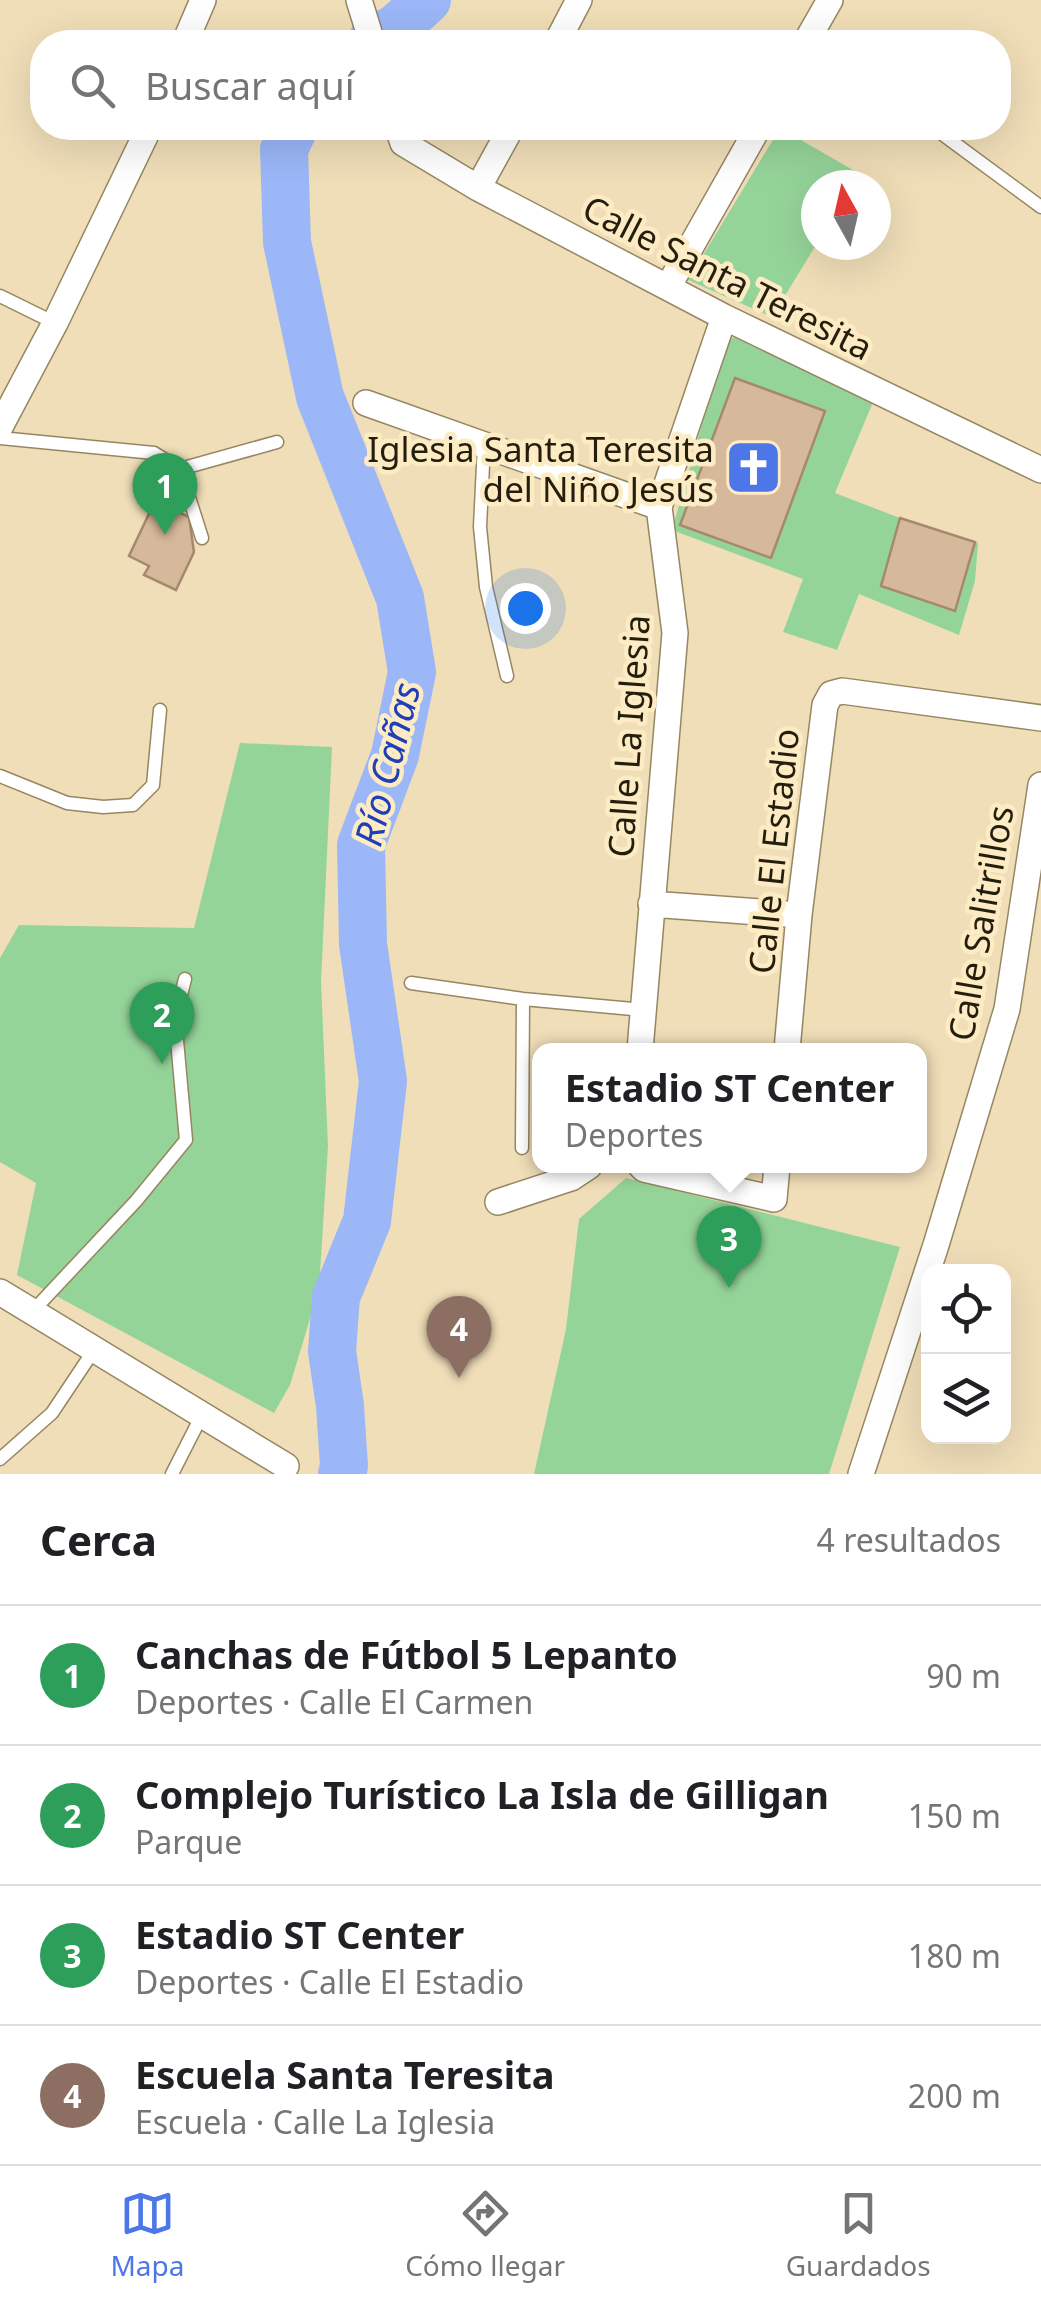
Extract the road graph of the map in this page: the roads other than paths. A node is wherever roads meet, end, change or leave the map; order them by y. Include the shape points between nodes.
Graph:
1 (203, 0) edge
2 (580, 0) edge
3 (830, 0) edge
4 (361, 5) edge
5 (190, 30) edge
6 (368, 30) edge
7 (563, 30) edge
8 (813, 30) edge
9 (143, 140) edge
10 (402, 140) edge
11 (504, 140) edge
12 (751, 140) edge
13 (950, 140) edge
14 (478, 188) junction
15 (1041, 207) edge
16 (668, 287) junction
17 (0, 296) edge
18 (724, 317) junction
19 (55, 323) junction
20 (366, 402) dead end
21 (0, 427) edge
22 (0, 438) edge
23 (277, 442) dead end
24 (484, 444) junction
25 (180, 469) junction
26 (1041, 470) edge
27 (659, 507) junction
28 (202, 538) dead end
29 (507, 676) dead end
30 (160, 710) dead end
31 (1041, 718) edge
32 (0, 776) edge
33 (1041, 785) edge
34 (652, 904) junction
35 (799, 915) junction
36 (186, 979) dead end
37 (411, 983) dead end
38 (523, 998) junction
39 (644, 1010) junction
40 (641, 1043) edge
41 (788, 1043) edge
42 (522, 1148) dead end
43 (578, 1173) edge
44 (661, 1173) edge
45 (776, 1173) edge
46 (498, 1202) dead end
47 (0, 1292) edge
48 (32, 1312) junction
49 (94, 1350) junction
50 (202, 1415) junction
51 (0, 1459) edge
52 (286, 1466) dead end
53 (172, 1474) edge
54 (861, 1474) edge

1 - 5 street
2 - 7 street
3 - 8 street
4 - 6 street
9 - 19 street
10 - 14 street, Calle Santa Teresita
11 - 14 street
12 - 16 street
13 - 15 lane
14 - 16 street, Calle Santa Teresita
16 - 18 street, Calle Santa Teresita
17 - 19 lane
18 - 26 street, Calle Santa Teresita
18 - 27 street, Calle La Iglesia
19 - 21 street
20 - 24 street
22 - 25 lane via 154,453
23 - 25 lane
24 - 27 street
24 - 29 lane via 480,526 486,587
25 - 28 lane
27 - 34 street, Calle La Iglesia via 676,633
30 - 32 lane via 153,785 132,806 67,802
31 - 35 street, Calle El Estadio via 842,690 831,694
33 - 54 street, Calle Salitrillos via 1006,1009
34 - 35 street
34 - 39 street, Calle La Iglesia
35 - 41 street, Calle El Estadio
36 - 48 lane via 175,1018 186,1140
37 - 38 lane
38 - 39 lane
38 - 42 lane
39 - 40 street, Calle La Iglesia
43 - 46 street
44 - 45 street via 774,1199
47 - 48 street
48 - 49 street
49 - 50 street
49 - 51 lane via 52,1414
50 - 52 street
50 - 53 lane

